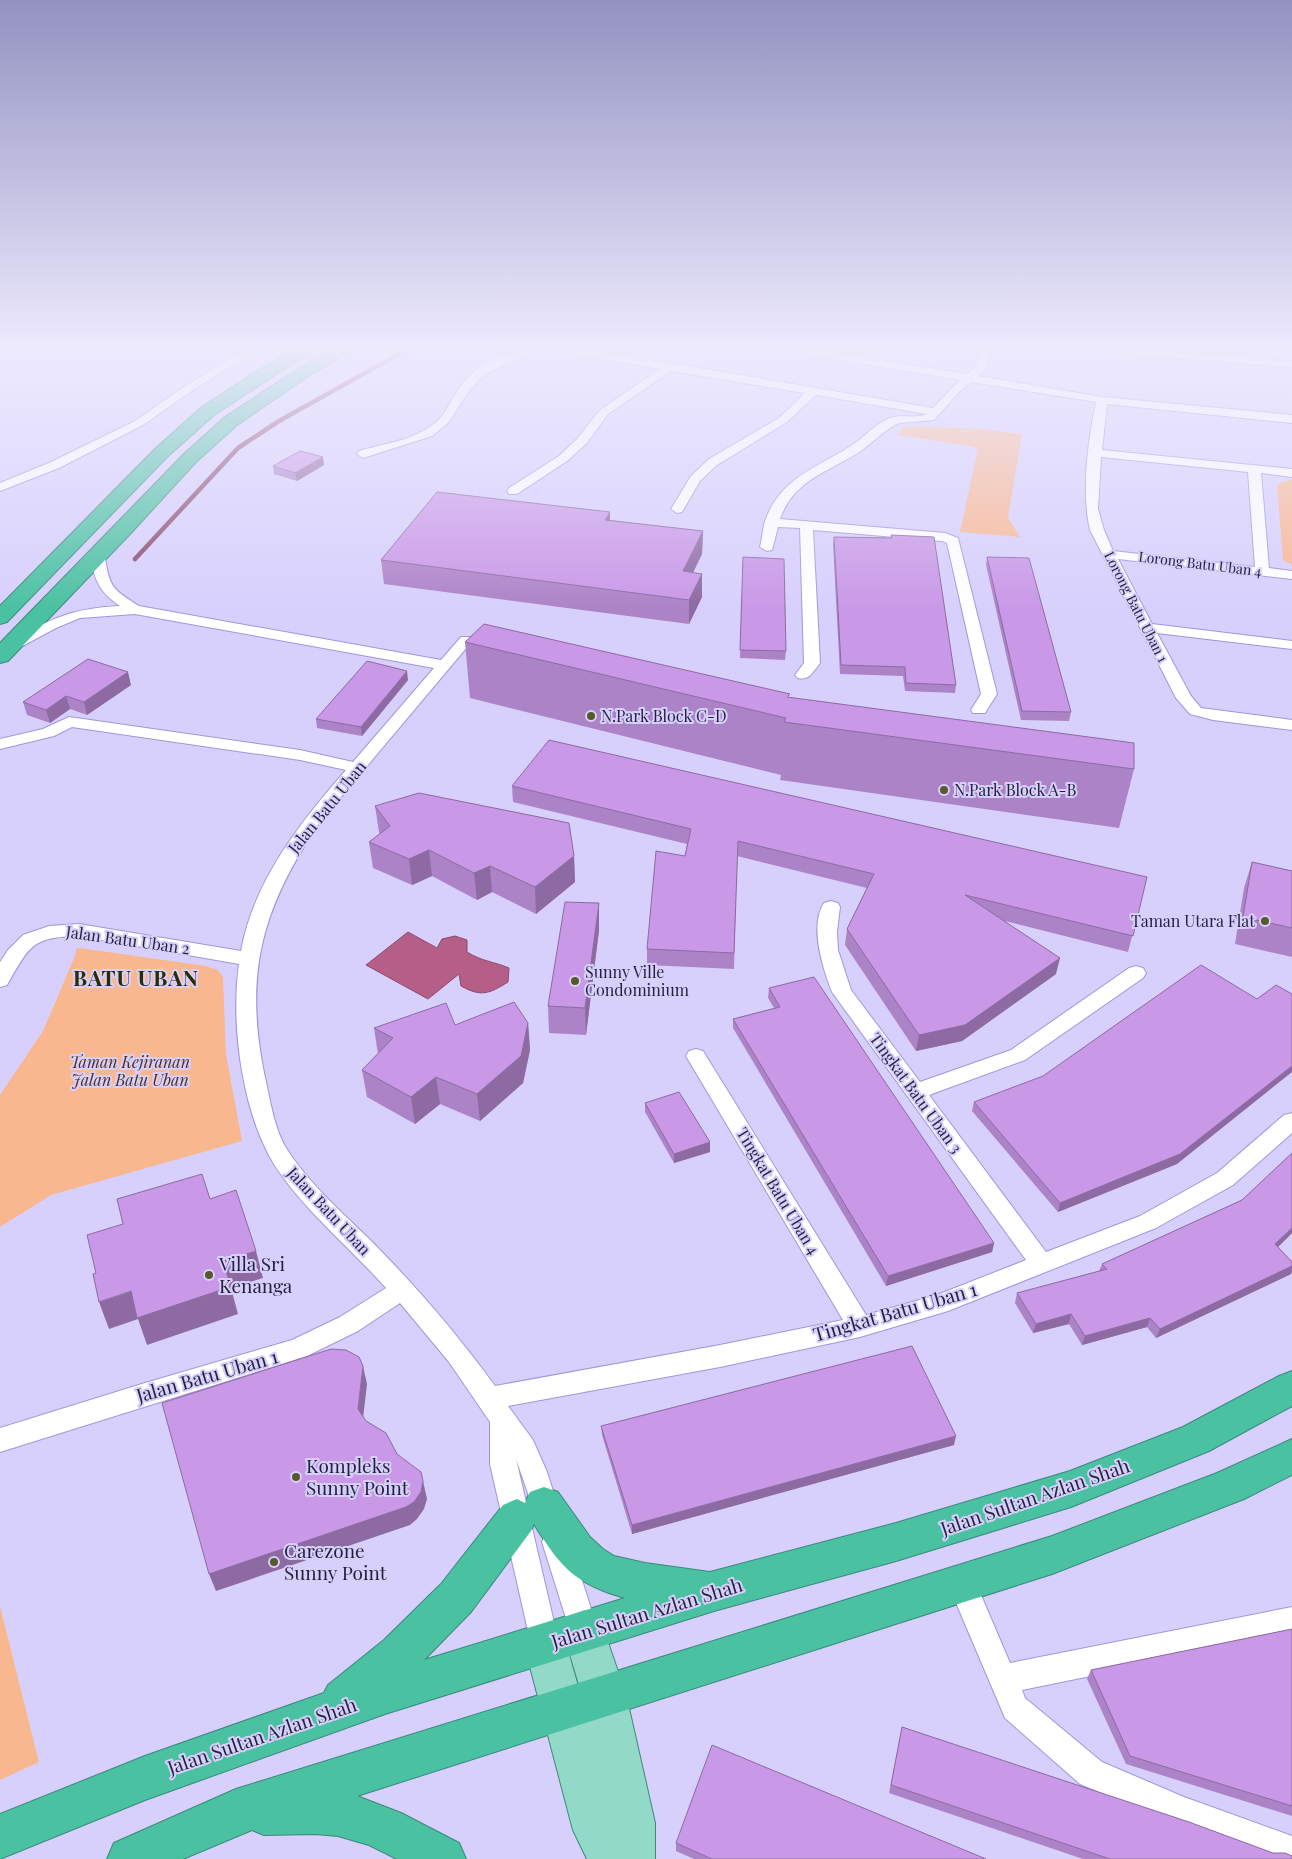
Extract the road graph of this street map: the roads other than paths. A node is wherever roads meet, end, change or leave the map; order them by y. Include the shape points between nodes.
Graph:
1 (114, 436) edge
2 (180, 436) edge
3 (215, 436) edge
4 (420, 436) edge
5 (586, 436) edge
6 (756, 436) edge
7 (874, 436) edge
8 (1097, 436) edge
9 (1096, 453) junction
10 (363, 454) dead end
11 (1254, 469) junction
12 (1292, 473) edge
13 (0, 487) edge
14 (513, 491) dead end
15 (677, 510) dead end
16 (771, 522) junction
17 (806, 525) junction
18 (767, 547) dead end
19 (1108, 554) junction
20 (98, 557) junction
21 (1262, 572) junction
22 (1292, 575) edge
23 (135, 610) junction
24 (0, 618) edge
25 (1148, 628) junction
26 (466, 640) edge
27 (1292, 646) edge
28 (4, 652) edge
29 (443, 665) junction
30 (802, 674) dead end
31 (979, 710) dead end
32 (1292, 725) edge
33 (0, 744) edge
34 (358, 768) junction
35 (831, 907) dead end
36 (249, 959) junction
37 (1136, 973) dead end
38 (0, 980) edge
39 (696, 1056) dead end
40 (915, 1092) junction
41 (1292, 1121) edge
42 (1042, 1264) junction
43 (403, 1289) junction
44 (860, 1327) junction
45 (1292, 1387) edge
46 (490, 1398) junction
47 (0, 1440) edge
48 (1292, 1456) edge
49 (530, 1511) junction
50 (962, 1584) junction
51 (714, 1591) junction
52 (1292, 1621) edge
53 (584, 1631) junction
54 (545, 1644) junction
55 (1002, 1679) junction
56 (604, 1695) junction
57 (563, 1708) junction
58 (328, 1712) junction
59 (236, 1812) junction
60 (0, 1838) edge
61 (1292, 1852) edge
62 (130, 1859) edge
63 (442, 1859) edge
64 (612, 1859) edge
65 (632, 1859) edge

1 - 13 street via 56,465
2 - 24 highway
3 - 20 highway via 190,458
4 - 10 street
5 - 14 street via 563,458
6 - 15 street via 713,462 695,479
7 - 16 street via 800,480 779,503
8 - 9 street, Lorong Batu Uban 1
9 - 11 street
9 - 19 street, Lorong Batu Uban 1 via 1092,510
11 - 12 street
11 - 21 street
16 - 17 street
16 - 18 street
17 - 30 street via 812,664
17 - 31 street via 945,537 953,541 989,694
19 - 21 street, Lorong Batu Uban 4
19 - 25 street, Lorong Batu Uban 1
20 - 23 street via 103,585
20 - 28 highway
21 - 22 street, Lorong Batu Uban 4
23 - 28 street via 75,615
23 - 29 street
25 - 27 street
25 - 32 street, Lorong Batu Uban 1 via 1184,698 1196,711
26 - 29 street, Jalan Batu Uban
29 - 34 street, Jalan Batu Uban
33 - 34 street via 48,733 69,722 300,755
34 - 36 street, Jalan Batu Uban via 286,856 257,918
35 - 40 street, Tingkat Batu Uban 3 via 826,937 830,962 842,992
36 - 38 street, Jalan Batu Uban 2 via 79,930 59,930 38,934 24,943 13,954
36 - 43 street, Jalan Batu Uban via 246,1005 250,1060 275,1148 297,1180
37 - 40 street via 1018,1055
39 - 44 street, Tingkat Batu Uban 4
40 - 42 street, Tingkat Batu Uban 3
41 - 42 street, Tingkat Batu Uban 1 via 1225,1179 1148,1222
42 - 44 street, Tingkat Batu Uban 1 via 940,1304
43 - 46 street, Jalan Batu Uban
43 - 47 street, Jalan Batu Uban 1 via 349,1324 298,1349
44 - 46 street, Tingkat Batu Uban 1
45 - 51 highway, Jalan Sultan Azlan Shah via 1196,1438 1071,1489 896,1542
46 - 49 street, Jalan Batu Uban via 503,1420 503,1464
48 - 50 highway via 1230,1486 1153,1517
49 - 51 highway via 590,1564 608,1573 631,1580
49 - 53 street, Jalan Batu Uban
49 - 54 street, Jalan Batu Uban
49 - 58 highway via 450,1604 399,1655
50 - 55 street
50 - 56 highway
51 - 53 highway, Jalan Sultan Azlan Shah
52 - 55 street
53 - 54 highway, Jalan Sultan Azlan Shah
53 - 56 main road
54 - 57 main road
54 - 58 highway, Jalan Sultan Azlan Shah
55 - 61 street via 1015,1708 1090,1773
56 - 57 highway
56 - 65 main road via 632,1823
57 - 59 highway
57 - 64 main road via 596,1830
58 - 60 highway, Jalan Sultan Azlan Shah via 145,1778
59 - 62 highway
59 - 63 highway via 323,1812 353,1818

